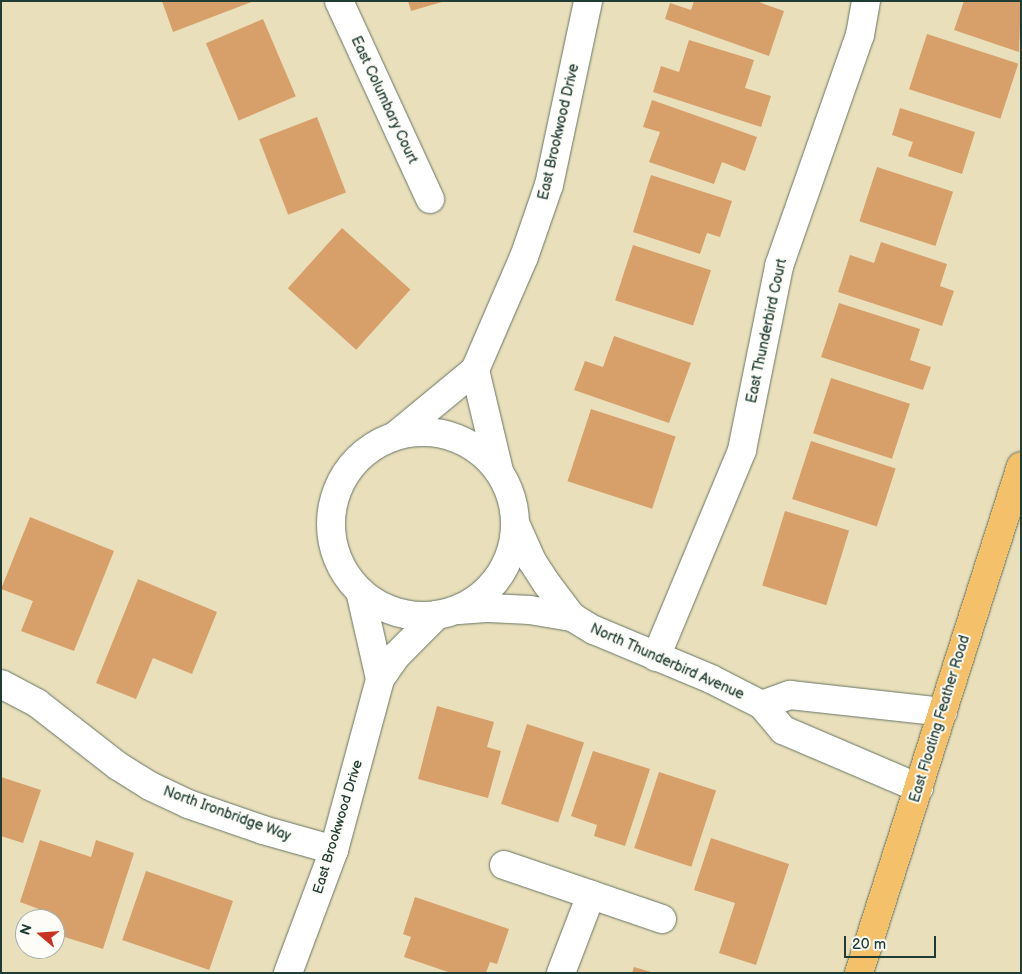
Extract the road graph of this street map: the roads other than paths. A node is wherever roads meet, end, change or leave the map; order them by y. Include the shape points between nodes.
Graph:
1 (339, 1) edge
2 (588, 1) edge
3 (866, 1) edge
4 (430, 199) dead end
5 (474, 370) junction
6 (393, 437) junction
7 (1021, 466) edge
8 (499, 471) junction
9 (516, 523) junction
10 (360, 591) junction
11 (447, 612) junction
12 (572, 617) junction
13 (656, 657) junction
14 (380, 679) junction
15 (1, 684) edge
16 (762, 705) junction
17 (943, 712) junction
18 (919, 788) junction
19 (334, 850) junction
20 (504, 865) dead end
21 (591, 895) junction
22 (662, 918) dead end
23 (288, 973) edge
24 (561, 973) edge
25 (858, 973) edge

1 - 4 street, East Columbary Court
2 - 5 street, East Brookwood Drive via 549,185 524,257
3 - 13 street, East Thunderbird Court via 860,36 779,266 742,450
5 - 6 street, East Brookwood Drive
5 - 8 street
6 - 8 street via 419,432 451,436 486,456
6 - 10 street via 358,459 336,494 332,536 346,574
7 - 17 main road, East Floating Feather Road
8 - 9 street via 508,489
9 - 11 street, East Brookwood Drive via 512,550 503,569 486,591 475,600
9 - 12 street, North Thunderbird Avenue via 546,584
10 - 11 street, North Thunderbird Avenue via 376,604 396,612 416,616
10 - 14 street, East Brookwood Drive
11 - 12 street, North Thunderbird Avenue via 489,608
11 - 14 street, East Brookwood Drive via 397,655
12 - 13 street, North Thunderbird Avenue
13 - 16 street, North Thunderbird Avenue via 711,679
14 - 19 street, East Brookwood Drive
15 - 19 street, North Ironbridge Way via 37,703 118,766 150,786 188,804
16 - 17 street via 790,695
16 - 18 street, North Thunderbird Avenue via 783,730
17 - 18 main road, East Floating Feather Road
18 - 25 main road, East Floating Feather Road
19 - 23 street, East Brookwood Drive
20 - 21 street
21 - 22 street
21 - 24 street

